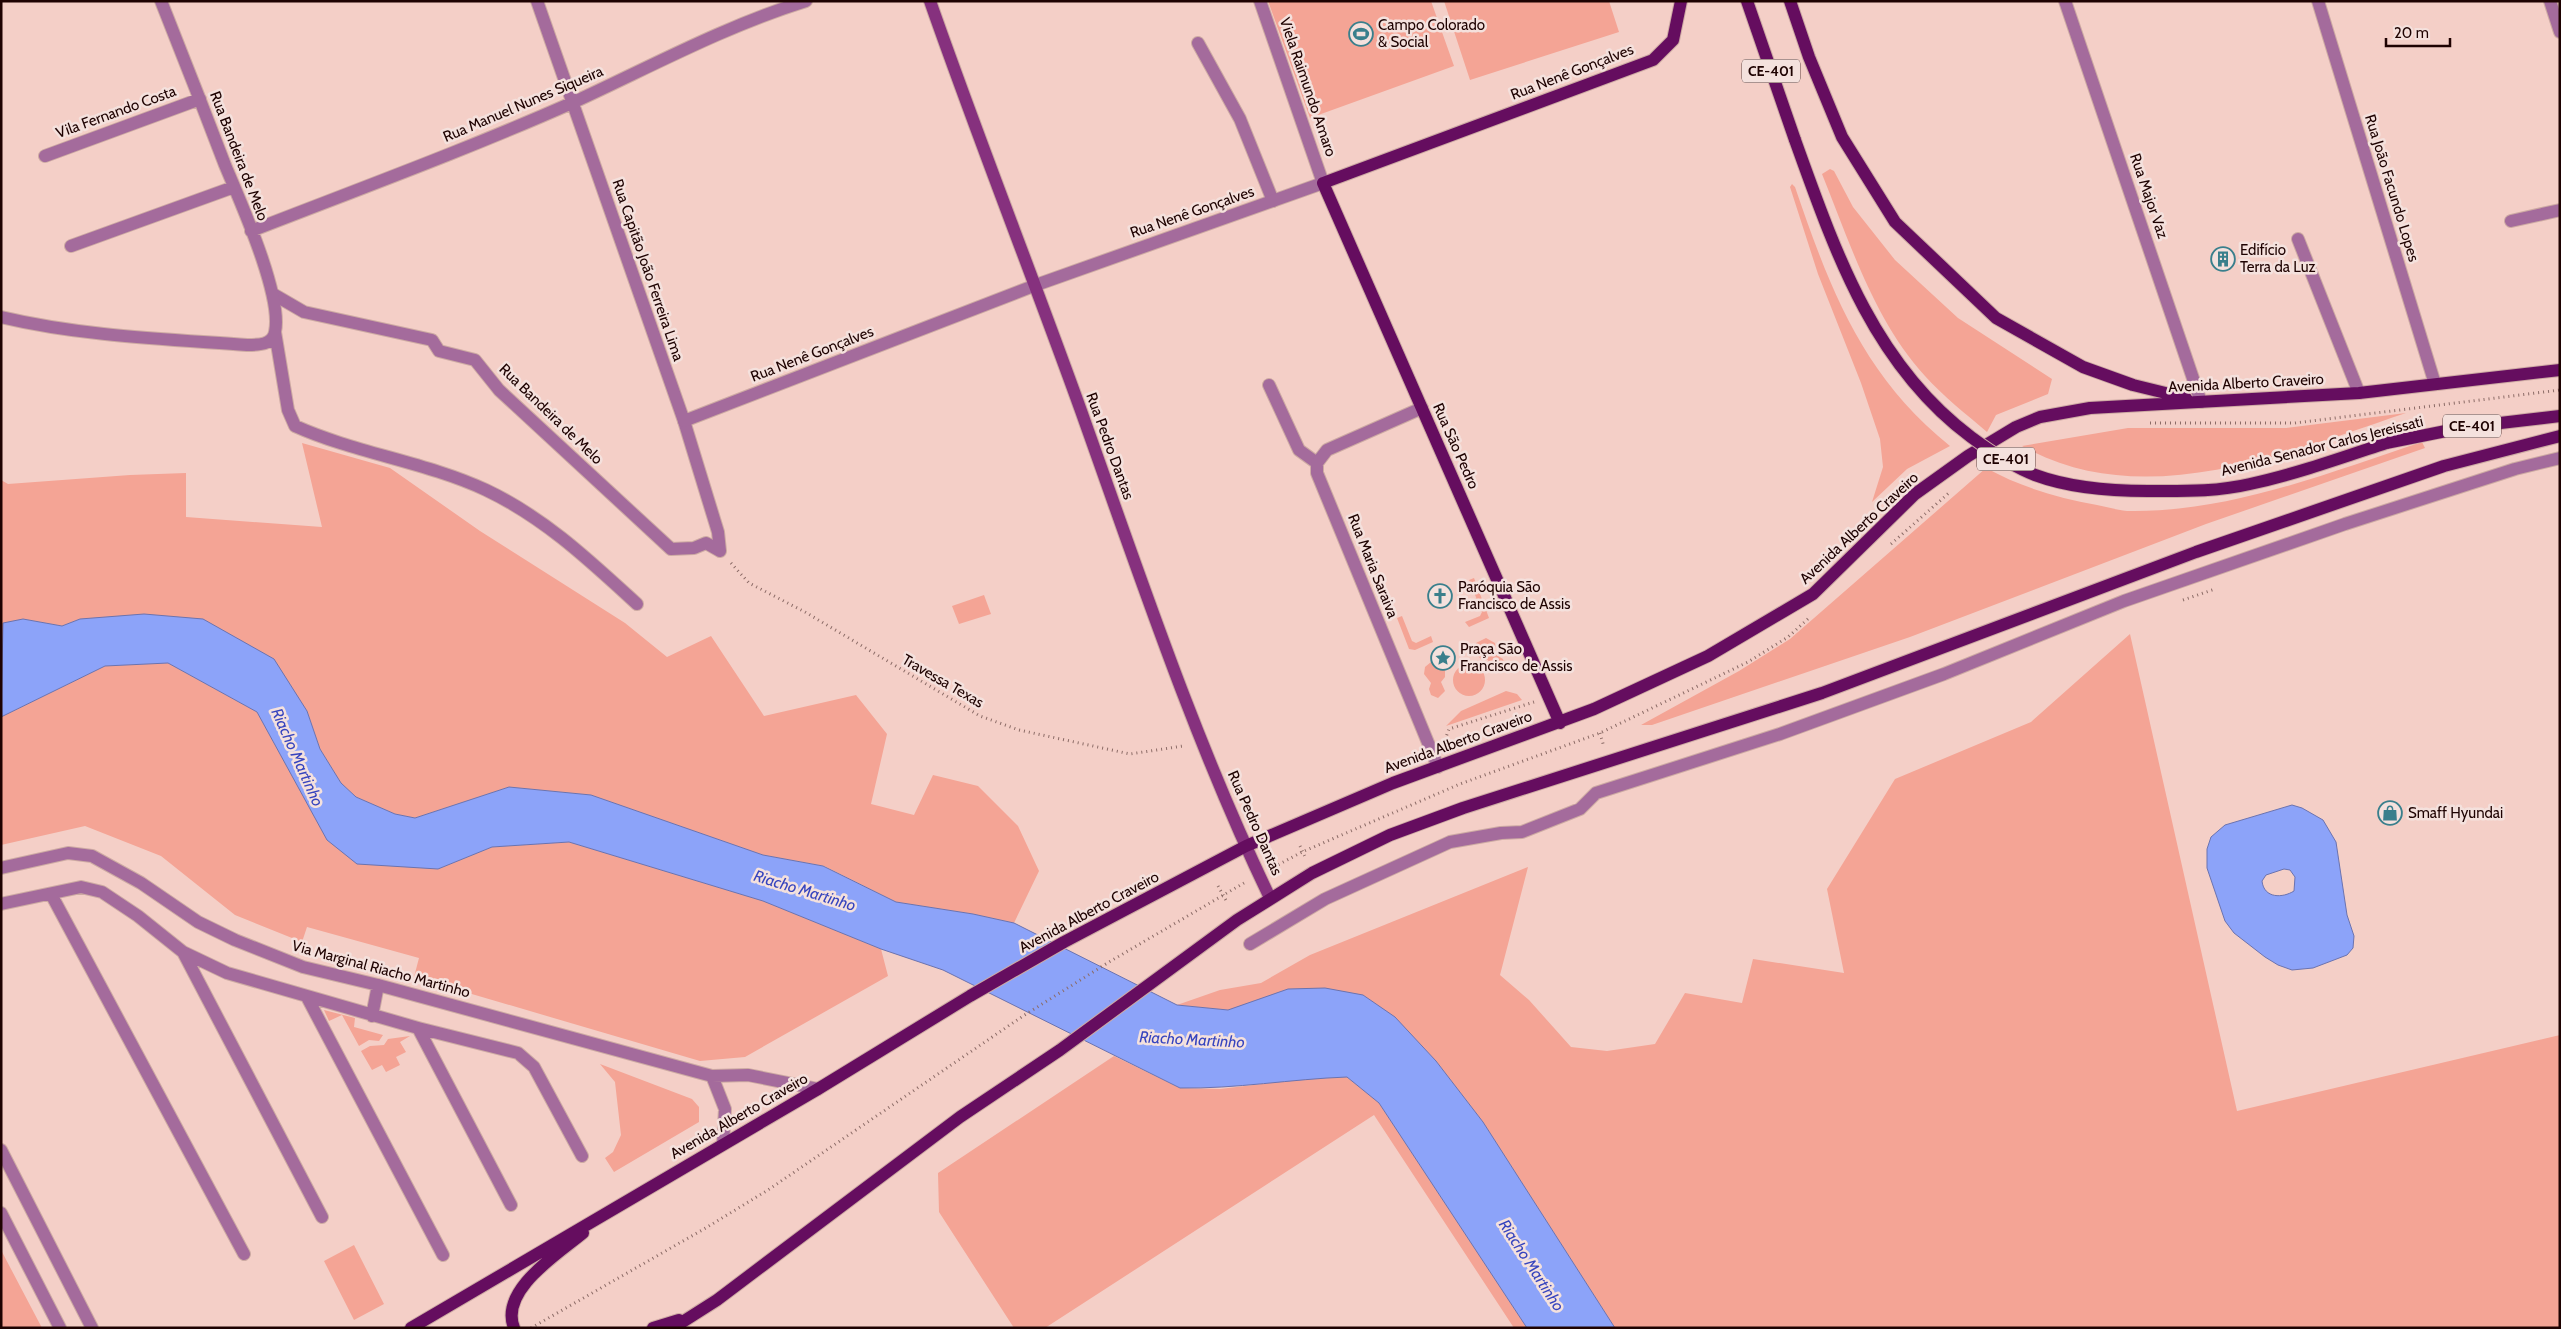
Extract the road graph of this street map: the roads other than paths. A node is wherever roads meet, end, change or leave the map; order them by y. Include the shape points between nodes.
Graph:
1 (161, 1) edge
2 (537, 1) edge
3 (806, 1) edge
4 (930, 1) edge
5 (1260, 1) edge
6 (1747, 1) edge
7 (1790, 1) edge
8 (2065, 1) edge
9 (2318, 1) edge
10 (2550, 1) edge
11 (1679, 3) edge
12 (2560, 32) edge
13 (1198, 43) dead end
14 (200, 99) junction
15 (572, 102) junction
16 (44, 156) dead end
17 (1323, 183) junction
18 (234, 187) junction
19 (1273, 201) junction
20 (2560, 210) edge
21 (2511, 221) dead end
22 (251, 231) junction
23 (2298, 239) dead end
24 (71, 246) dead end
25 (1036, 285) junction
26 (273, 294) junction
27 (1, 317) edge
28 (275, 332) junction
29 (2560, 370) edge
30 (2435, 384) junction
31 (1269, 385) dead end
32 (2359, 393) junction
33 (2201, 402) junction
34 (1422, 408) junction
35 (2560, 416) edge
36 (684, 421) junction
37 (2560, 436) edge
38 (2560, 458) edge
39 (1317, 463) junction
40 (720, 551) joint
41 (637, 604) dead end
42 (1560, 723) junction
43 (1438, 767) junction
44 (1246, 846) junction
45 (1, 868) edge
46 (51, 894) junction
47 (1270, 898) junction
48 (1, 904) edge
49 (1250, 944) dead end
50 (183, 952) junction
51 (378, 985) junction
52 (307, 997) junction
53 (372, 1016) junction
54 (418, 1028) junction
55 (712, 1076) junction
56 (818, 1089) junction
57 (723, 1144) junction
58 (1, 1150) edge
59 (582, 1156) dead end
60 (511, 1205) dead end
61 (612, 1209) junction
62 (1, 1213) edge
63 (322, 1217) dead end
64 (244, 1254) dead end
65 (443, 1256) dead end
66 (692, 1316) junction
67 (60, 1328) edge
68 (92, 1328) edge
69 (412, 1328) edge
70 (514, 1328) edge
71 (653, 1328) edge
72 (673, 1328) edge

1 - 14 street, Rua Bandeira de Melo
2 - 15 street, Rua Capitão João Ferreira Lima
3 - 15 street, Rua Manuel Nunes Siqueira via 753,20
4 - 25 main road, Rua Pedro Dantas via 973,124
5 - 17 street, Viela Raimundo Amaro
6 - 35 main road, Avenida Senador Carlos Jereissati / CE-401, bridge via 1831,240 1866,313 1896,361 1923,394 1983,446 2035,475 2084,486 2131,491 2200,492 2250,484 2386,444 2466,427
7 - 33 main road, CE-401 via 1842,137 1894,222 1996,318 2083,366 2133,385
8 - 33 street, Rua Major Vaz
9 - 30 street, Rua João Facundo Lopes
10 - 12 street
11 - 17 main road, Rua Nenê Gonçalves via 1673,40 1653,60
13 - 19 street via 1240,119
14 - 16 street, Vila Fernando Costa
14 - 18 street, Rua Bandeira de Melo
15 - 22 street, Rua Manuel Nunes Siqueira
15 - 36 street, Rua Capitão João Ferreira Lima
17 - 19 street, Rua Nenê Gonçalves
17 - 34 main road, Rua São Pedro
18 - 22 street, Rua Bandeira de Melo
18 - 24 street
19 - 25 street, Rua Nenê Gonçalves
20 - 21 street
22 - 26 street, Rua Bandeira de Melo
23 - 32 street
25 - 36 street, Rua Nenê Gonçalves
25 - 44 main road, Rua Pedro Dantas via 1139,574 1226,805
26 - 28 street
26 - 40 street, Rua Bandeira de Melo via 304,312 432,340 439,351 475,360 499,390 670,549 694,548 706,543
27 - 28 street via 86,331 247,345 265,344
28 - 41 street via 288,410 296,426 487,490 569,541
29 - 30 main road, Avenida Alberto Craveiro / CE-401
30 - 32 main road, Avenida Alberto Craveiro / CE-401
31 - 39 street via 1299,450
32 - 33 main road, Avenida Alberto Craveiro / CE-401
33 - 42 main road, Avenida Alberto Craveiro via 2090,408 2040,417 2000,435 1916,494 1813,594 1708,656
34 - 39 street via 1327,450
34 - 42 main road, Rua São Pedro
36 - 40 street, Rua Capitão João Ferreira Lima via 718,532
37 - 47 main road via 2444,466 2196,552 1822,693 1463,808 1390,835 1312,873
38 - 49 street via 2515,469 2354,521 2124,601 1944,674 1789,731 1596,792 1580,809 1522,832 1450,842 1325,899
39 - 43 street, Rua Maria Saraiva via 1317,473
42 - 43 main road, Avenida Alberto Craveiro
43 - 44 main road, Avenida Alberto Craveiro via 1358,797
44 - 47 main road, Rua Pedro Dantas
44 - 56 main road, Avenida Alberto Craveiro via 1064,942
45 - 51 street, Via Marginal Riacho Martinho via 68,853 92,856 141,883 198,922 235,940 303,968
46 - 48 street
46 - 50 street via 81,887 102,892
46 - 64 street
47 - 66 main road via 1060,1050 960,1117
50 - 52 street via 227,973
50 - 63 street
51 - 53 street
51 - 55 street, Via Marginal Riacho Martinho
52 - 53 street
52 - 65 street
53 - 54 street
54 - 59 street via 518,1052 528,1059
54 - 60 street
55 - 56 street, Via Marginal Riacho Martinho via 748,1075
55 - 57 street via 725,1109
56 - 57 main road, Avenida Alberto Craveiro
57 - 61 main road, Avenida Alberto Craveiro
58 - 68 street
61 - 69 main road, Avenida Alberto Craveiro
61 - 70 main road via 528,1279 512,1306 510,1314
62 - 67 street
66 - 71 main road
66 - 72 main road

